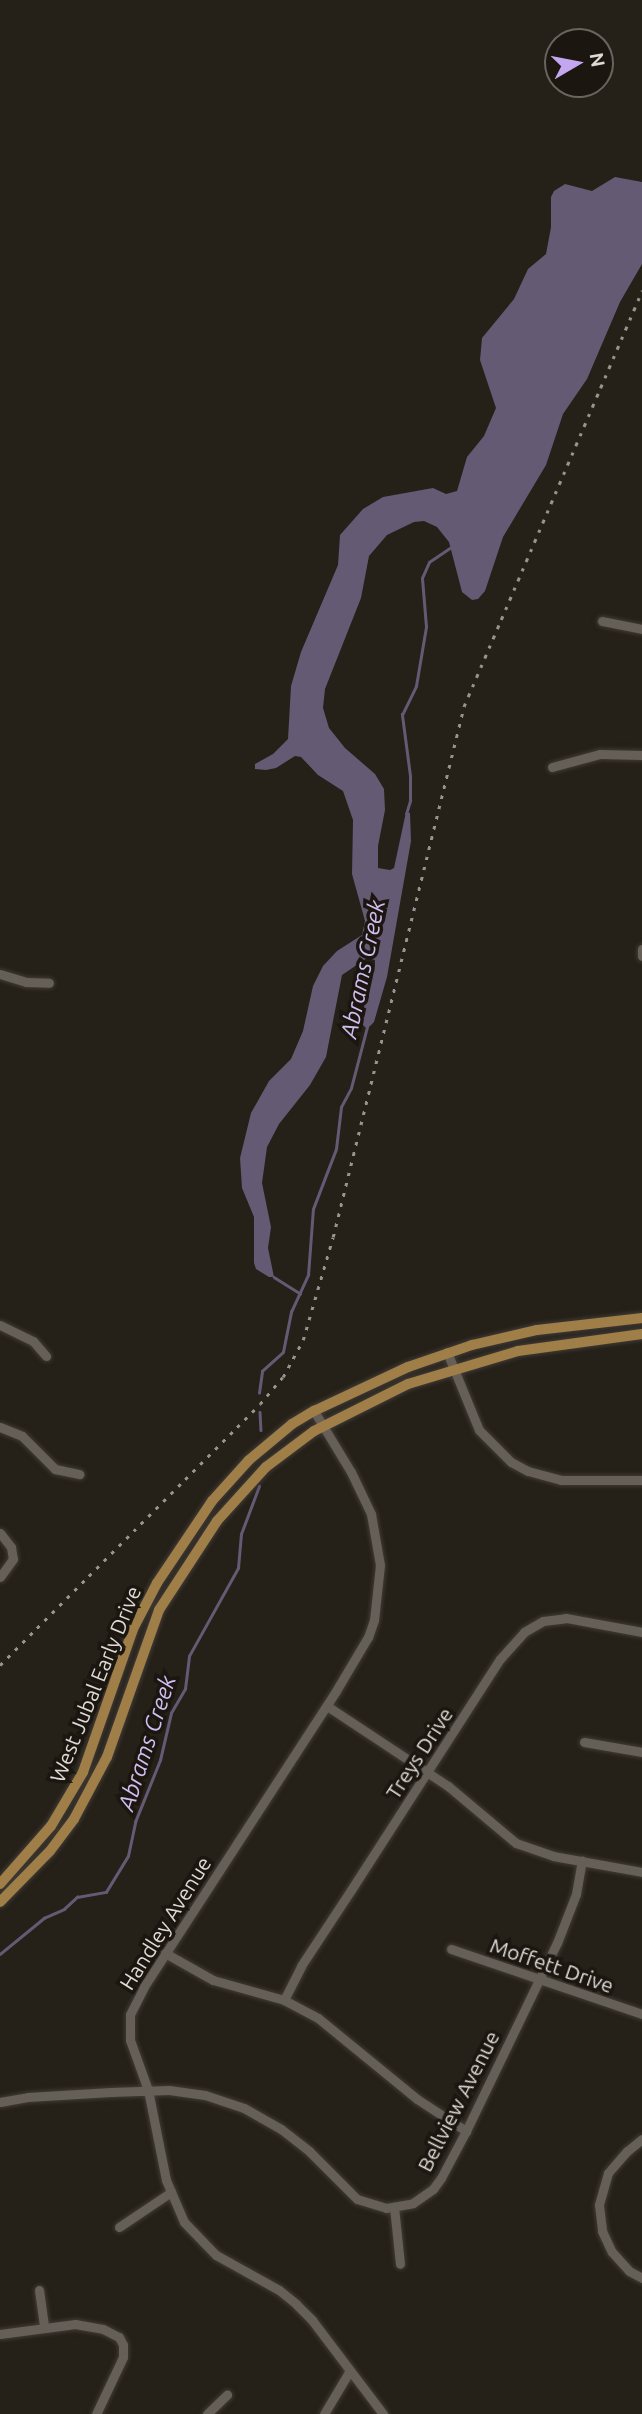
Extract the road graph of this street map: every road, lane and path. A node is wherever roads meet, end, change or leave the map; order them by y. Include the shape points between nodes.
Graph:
1 (602, 621) dead end
2 (642, 629) edge
3 (642, 755) edge
4 (552, 767) dead end
5 (642, 949) edge
6 (642, 956) edge
7 (0, 974) edge
8 (49, 983) dead end
9 (642, 1318) edge
10 (0, 1325) edge
11 (642, 1334) edge
12 (447, 1352) junction
13 (46, 1356) dead end
14 (453, 1368) junction
15 (314, 1411) junction
16 (323, 1425) junction
17 (0, 1427) edge
18 (79, 1474) dead end
19 (642, 1480) edge
20 (0, 1533) edge
21 (0, 1577) edge
22 (642, 1632) edge
23 (327, 1706) junction
24 (584, 1742) dead end
25 (642, 1752) edge
26 (428, 1772) junction
27 (582, 1861) junction
28 (642, 1872) edge
29 (0, 1884) edge
30 (0, 1902) edge
31 (451, 1949) dead end
32 (165, 1953) junction
33 (539, 1979) junction
34 (284, 2000) junction
35 (642, 2014) edge
36 (148, 2090) junction
37 (0, 2102) edge
38 (466, 2131) junction
39 (642, 2139) edge
40 (171, 2192) junction
41 (394, 2207) junction
42 (119, 2227) dead end
43 (400, 2264) dead end
44 (642, 2278) edge
45 (39, 2290) dead end
46 (44, 2327) junction
47 (0, 2334) edge
48 (349, 2372) junction
49 (227, 2395) dead end
50 (96, 2414) edge
51 (207, 2414) edge
52 (324, 2414) edge
53 (383, 2414) edge

1 - 2 street
3 - 4 street via 600,754
5 - 6 street
7 - 8 street
9 - 12 main road, West Jubal Early Drive via 537,1330
10 - 13 street via 33,1341
11 - 14 main road, West Jubal Early Drive via 551,1345
12 - 14 street
12 - 15 main road, West Jubal Early Drive via 374,1380
14 - 16 main road, West Jubal Early Drive via 390,1391
14 - 19 street via 479,1430 510,1462 561,1480
15 - 16 street, Handley Avenue
15 - 29 main road, West Jubal Early Drive via 246,1463 191,1532 141,1612 94,1747 72,1793 39,1842
16 - 23 street, Handley Avenue via 371,1514 380,1565 368,1637
16 - 30 main road, West Jubal Early Drive via 258,1474 214,1525 153,1623 115,1736 85,1801 50,1851
17 - 18 street via 22,1436 55,1469
20 - 21 street via 11,1547 13,1559
22 - 26 street, Treys Drive via 566,1618 533,1626 506,1652
23 - 26 street
23 - 32 street, Handley Avenue
24 - 25 street
26 - 27 street via 516,1843
26 - 34 street, Treys Drive via 301,1966
27 - 28 street
27 - 33 street, Bellview Avenue via 570,1911
31 - 33 street, Moffett Drive
32 - 34 street via 213,1980
32 - 36 street, Handley Avenue via 130,2015 130,2040
33 - 35 street, Moffett Drive
33 - 38 street, Bellview Avenue
34 - 38 street via 318,2018 418,2099
36 - 37 street via 27,2096
36 - 40 street, Handley Avenue
36 - 41 street via 193,2092 244,2108 291,2136 357,2199
38 - 41 street, Bellview Avenue via 433,2189 413,2203
39 - 44 street via 608,2173 599,2205 602,2231 612,2252
40 - 42 street
40 - 48 street, Handley Avenue via 184,2222 206,2246 296,2304
41 - 43 street
45 - 46 street
46 - 47 street
46 - 50 street via 90,2325 113,2333 123,2345 123,2357
48 - 52 street
48 - 53 street, Handley Avenue
49 - 51 street

